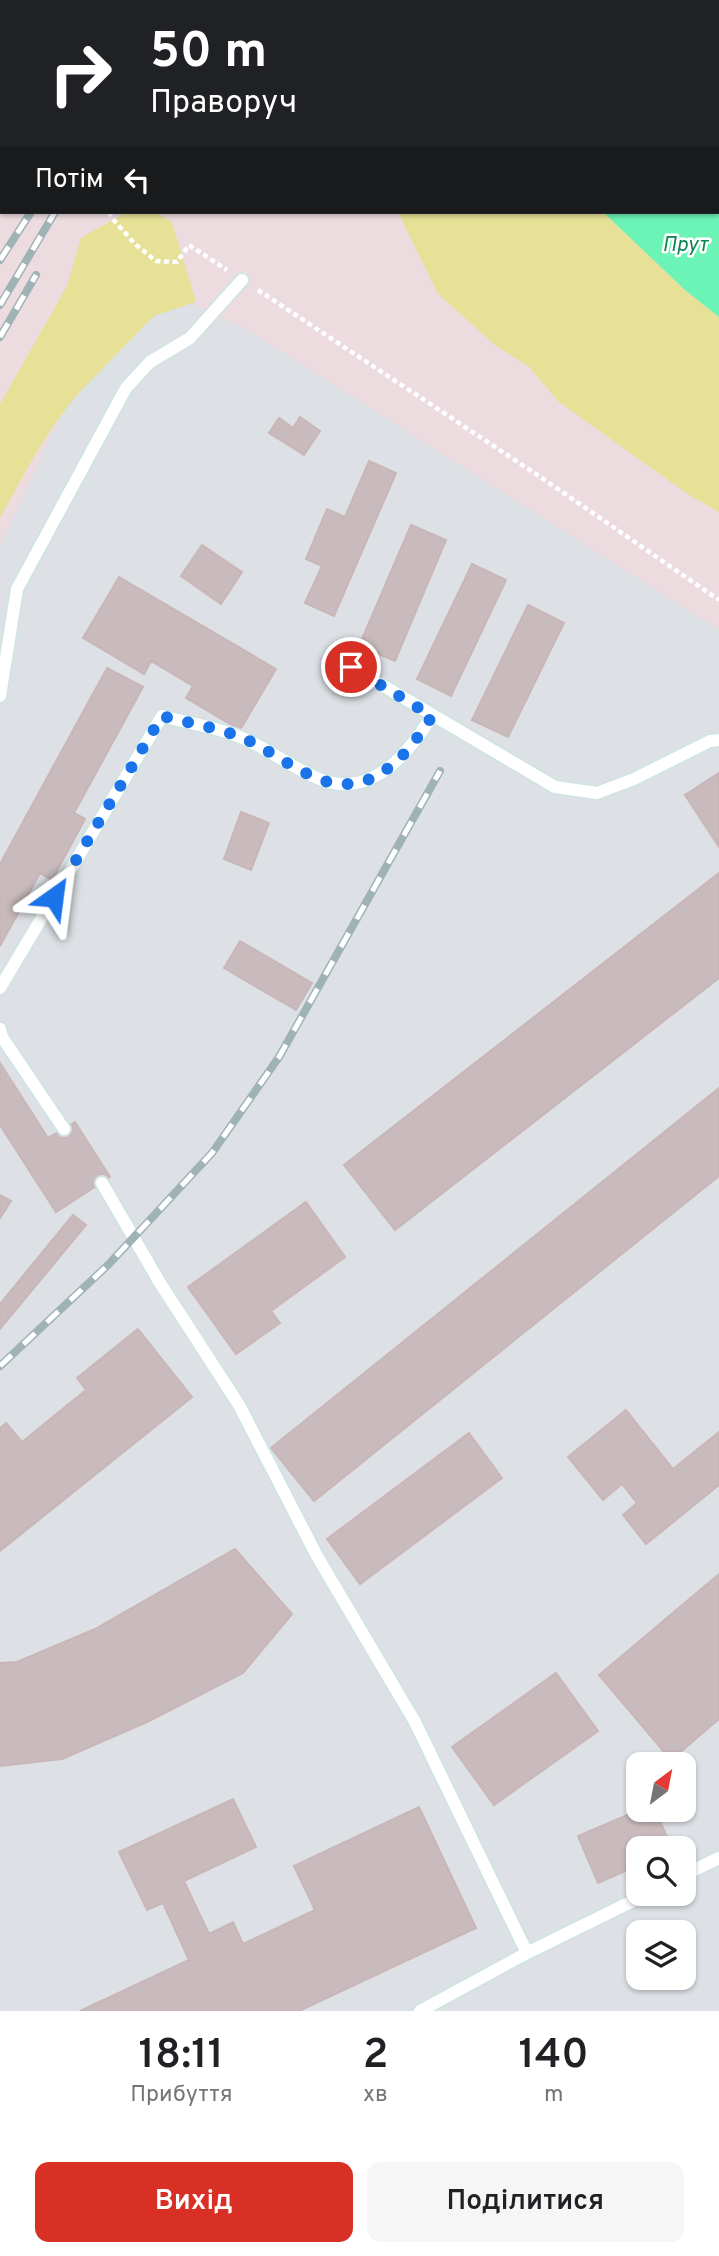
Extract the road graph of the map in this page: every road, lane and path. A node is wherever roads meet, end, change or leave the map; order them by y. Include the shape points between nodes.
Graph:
1 (110, 214) edge
2 (243, 280) junction
3 (719, 600) edge
4 (331, 655) dead end
5 (0, 696) edge
6 (432, 716) junction
7 (719, 740) edge
8 (0, 988) edge
9 (0, 1029) edge
10 (64, 1129) dead end
11 (102, 1183) dead end
12 (719, 1858) edge
13 (696, 1869) edge
14 (626, 1904) edge
15 (527, 1953) junction
16 (420, 2011) edge

1 - 2 path via 156,261 177,262 189,245
2 - 3 path
2 - 5 lane via 190,338 150,362 126,388 16,589
4 - 6 lane
6 - 7 lane via 555,787 597,793
6 - 8 lane via 415,744 386,771 356,785 323,780 239,736 162,716
9 - 10 lane
11 - 15 lane via 239,1405 317,1556 415,1722
12 - 13 lane
14 - 15 lane
15 - 16 lane

